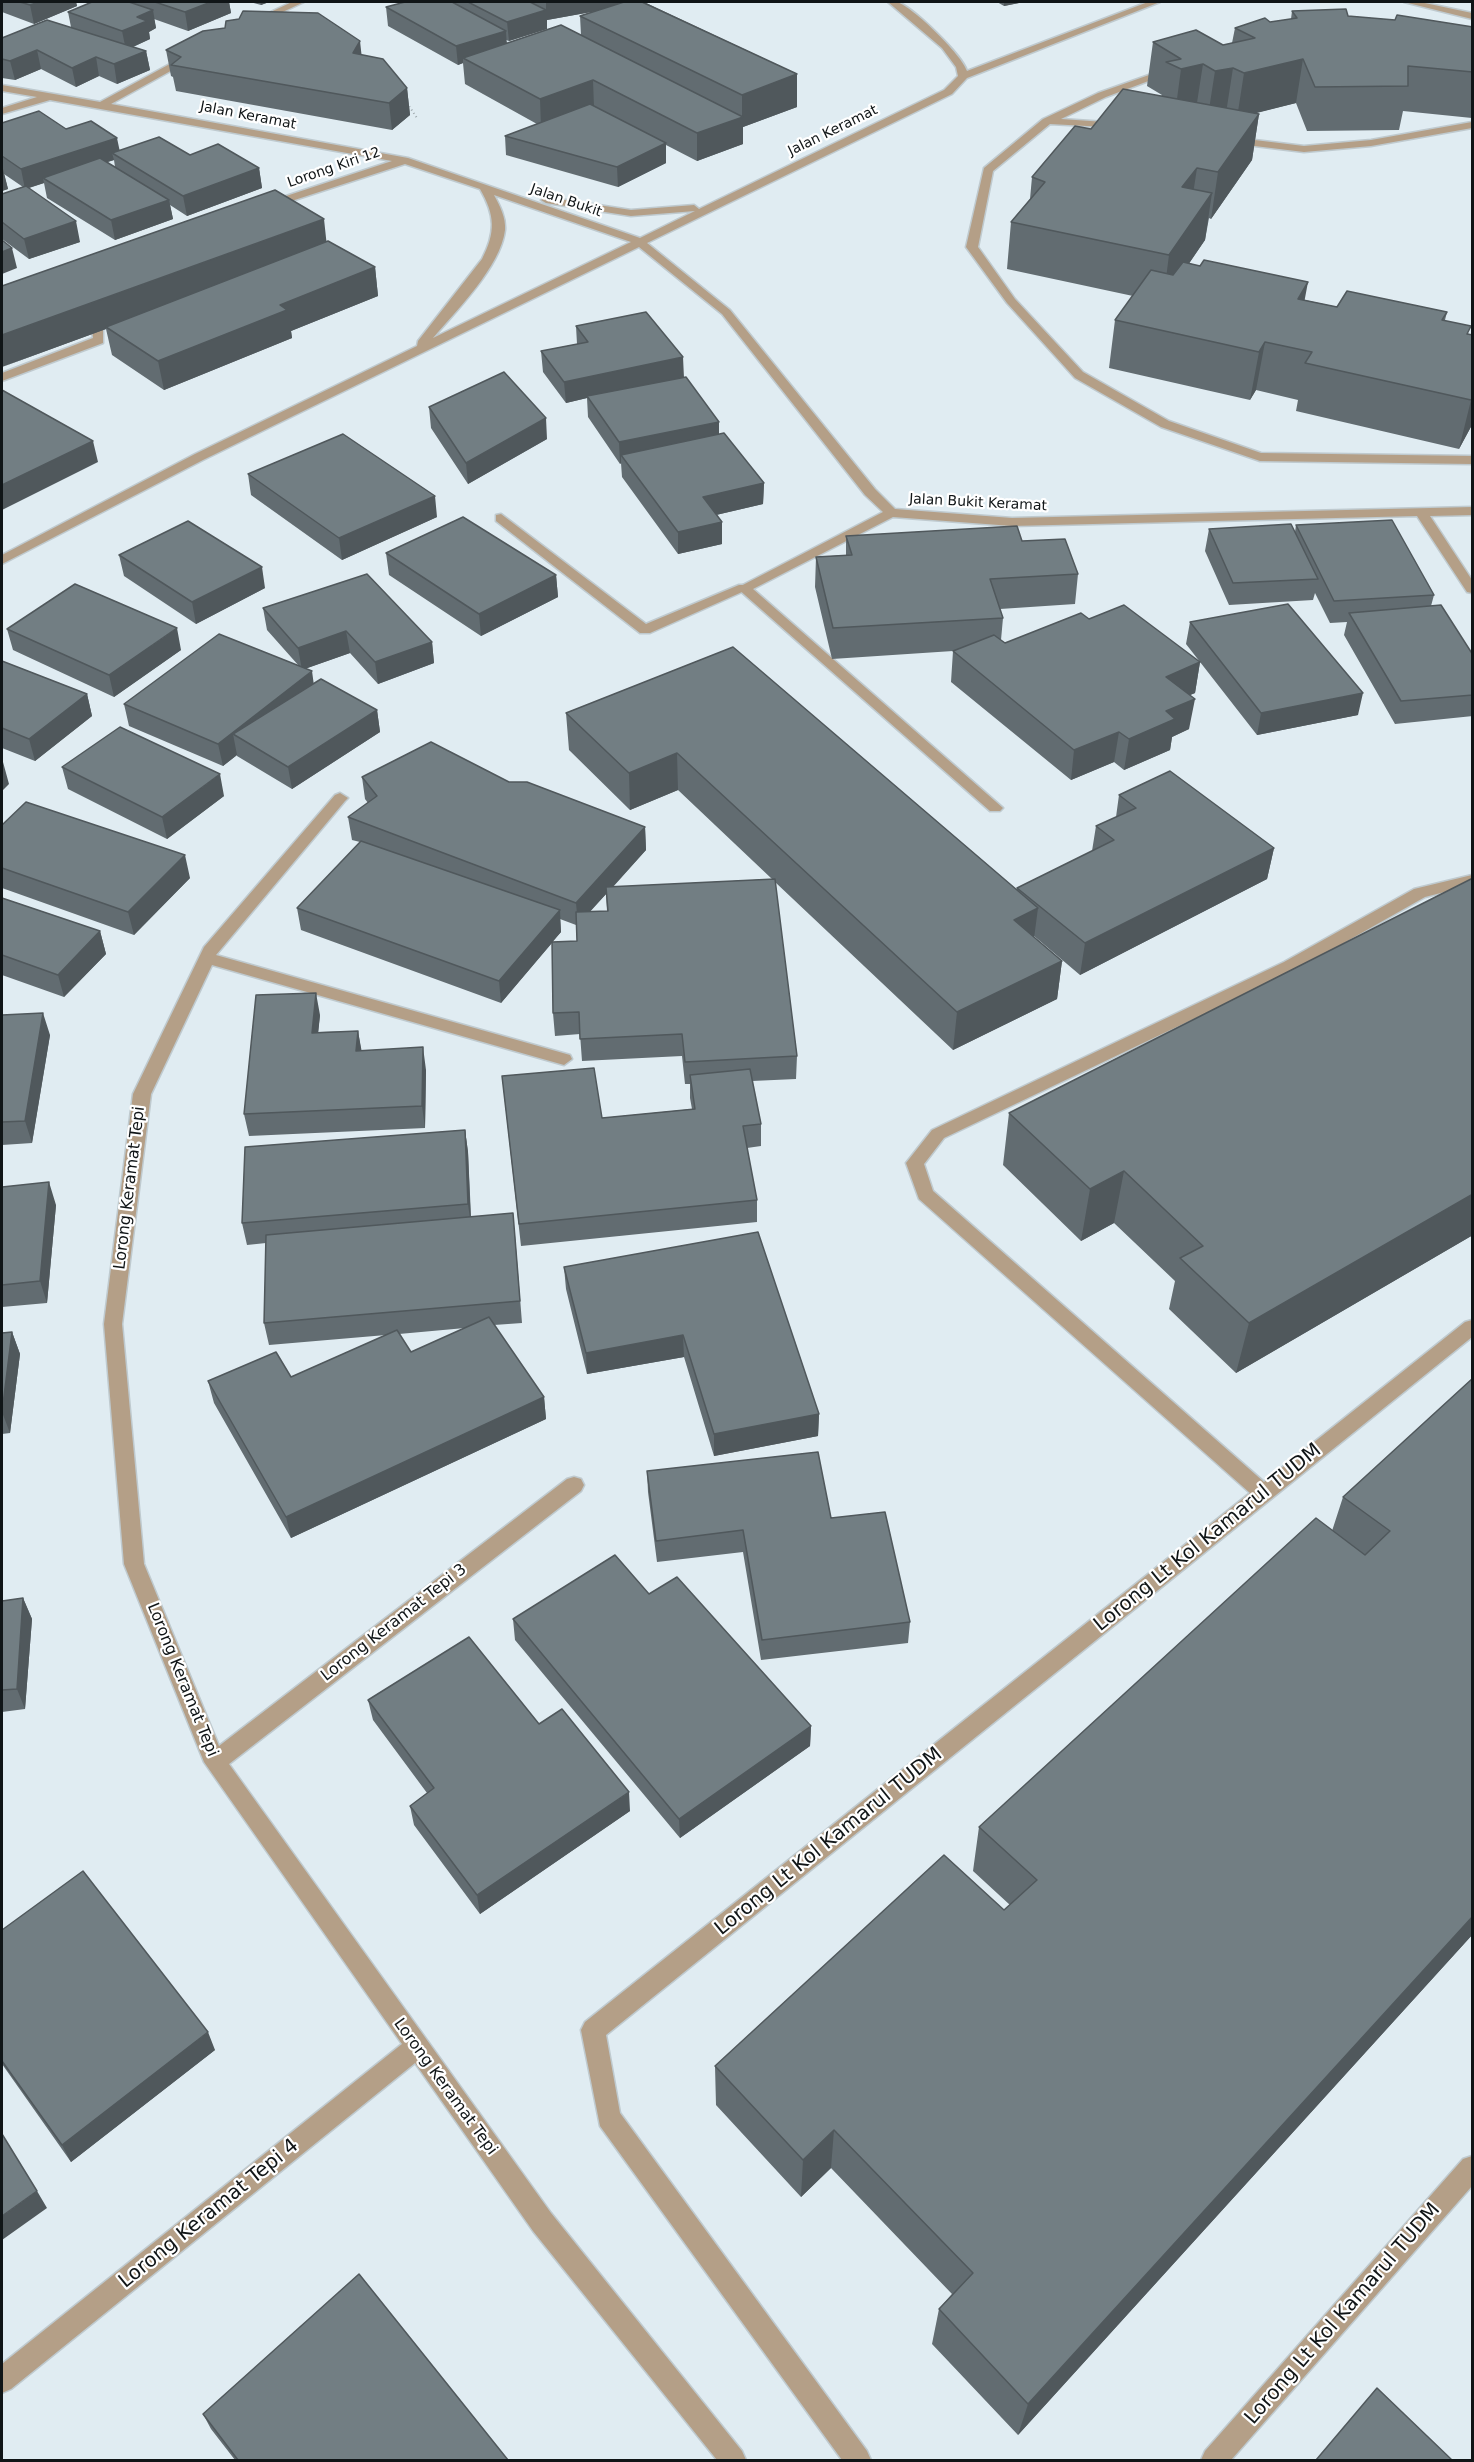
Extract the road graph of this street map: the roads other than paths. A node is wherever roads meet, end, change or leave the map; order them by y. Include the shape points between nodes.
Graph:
1 (299, 2) edge
2 (892, 2) edge
3 (1155, 2) edge
4 (1409, 2) edge
5 (1473, 16) edge
6 (243, 27) edge
7 (204, 49) edge
8 (1176, 69) edge
9 (963, 76) junction
10 (2, 88) edge
11 (50, 96) junction
12 (104, 104) junction
13 (2, 111) edge
14 (1047, 121) junction
15 (1473, 125) edge
16 (1130, 126) edge
17 (1221, 139) edge
18 (404, 160) junction
19 (485, 188) junction
20 (712, 206) junction
21 (258, 209) edge
22 (638, 242) junction
23 (78, 309) edge
24 (419, 349) junction
25 (2, 377) edge
26 (1473, 460) edge
27 (1473, 511) edge
28 (1421, 512) junction
29 (891, 513) junction
30 (501, 518) dead end
31 (2, 560) edge
32 (744, 588) junction
33 (1473, 589) edge
34 (339, 798) dead end
35 (995, 808) dead end
36 (1473, 880) edge
37 (207, 958) junction
38 (564, 1059) dead end
39 (1470, 1334) edge
40 (574, 1485) dead end
41 (1263, 1493) junction
42 (215, 1762) junction
43 (417, 2047) junction
44 (1473, 2168) edge
45 (2, 2380) edge
46 (733, 2460) edge
47 (858, 2460) edge
48 (1214, 2460) edge

1 - 6 street
2 - 9 street via 942,44 958,61
3 - 9 street
4 - 5 street
7 - 12 street
8 - 14 street via 1102,95
9 - 20 street, Jalan Keramat via 948,92
10 - 11 street, Jalan Keramat
11 - 12 street, Jalan Keramat
11 - 13 street
12 - 18 street, Jalan Keramat
14 - 16 street
14 - 26 street via 988,170 972,247 1011,301 1079,375 1165,424 1260,457
15 - 17 street via 1371,144 1304,149
18 - 19 street, Jalan Keramat
18 - 21 street, Lorong Kiri 12
19 - 20 street, Jalan Keramat via 631,213
19 - 22 street, Jalan Bukit
19 - 24 street, Jalan Keramat via 499,215 499,234 473,281
20 - 22 street, Jalan Keramat
22 - 24 street, Jalan Keramat
22 - 29 street, Jalan Bukit Keramat via 726,312
23 - 25 street via 97,318 99,340
24 - 31 street, Jalan Keramat
27 - 28 street, Jalan Bukit Keramat
28 - 29 street, Jalan Bukit Keramat via 1012,522
28 - 33 street
29 - 32 street
30 - 32 street via 645,630
32 - 35 street
34 - 37 street, Lorong Keramat Tepi
36 - 41 street via 1420,894 1290,966 938,1134 915,1163 925,1194
37 - 38 street
37 - 42 street, Lorong Keramat Tepi via 142,1094 113,1324 134,1564
39 - 41 street, Lorong Lt Kol Kamarul TUDM
40 - 42 street, Lorong Keramat Tepi 3
41 - 47 street, Lorong Lt Kol Kamarul TUDM via 593,2030 609,2118
42 - 43 street, Lorong Keramat Tepi
43 - 45 street, Lorong Keramat Tepi 4
43 - 46 street, Lorong Keramat Tepi via 542,2222
44 - 48 street, Lorong Lt Kol Kamarul TUDM

